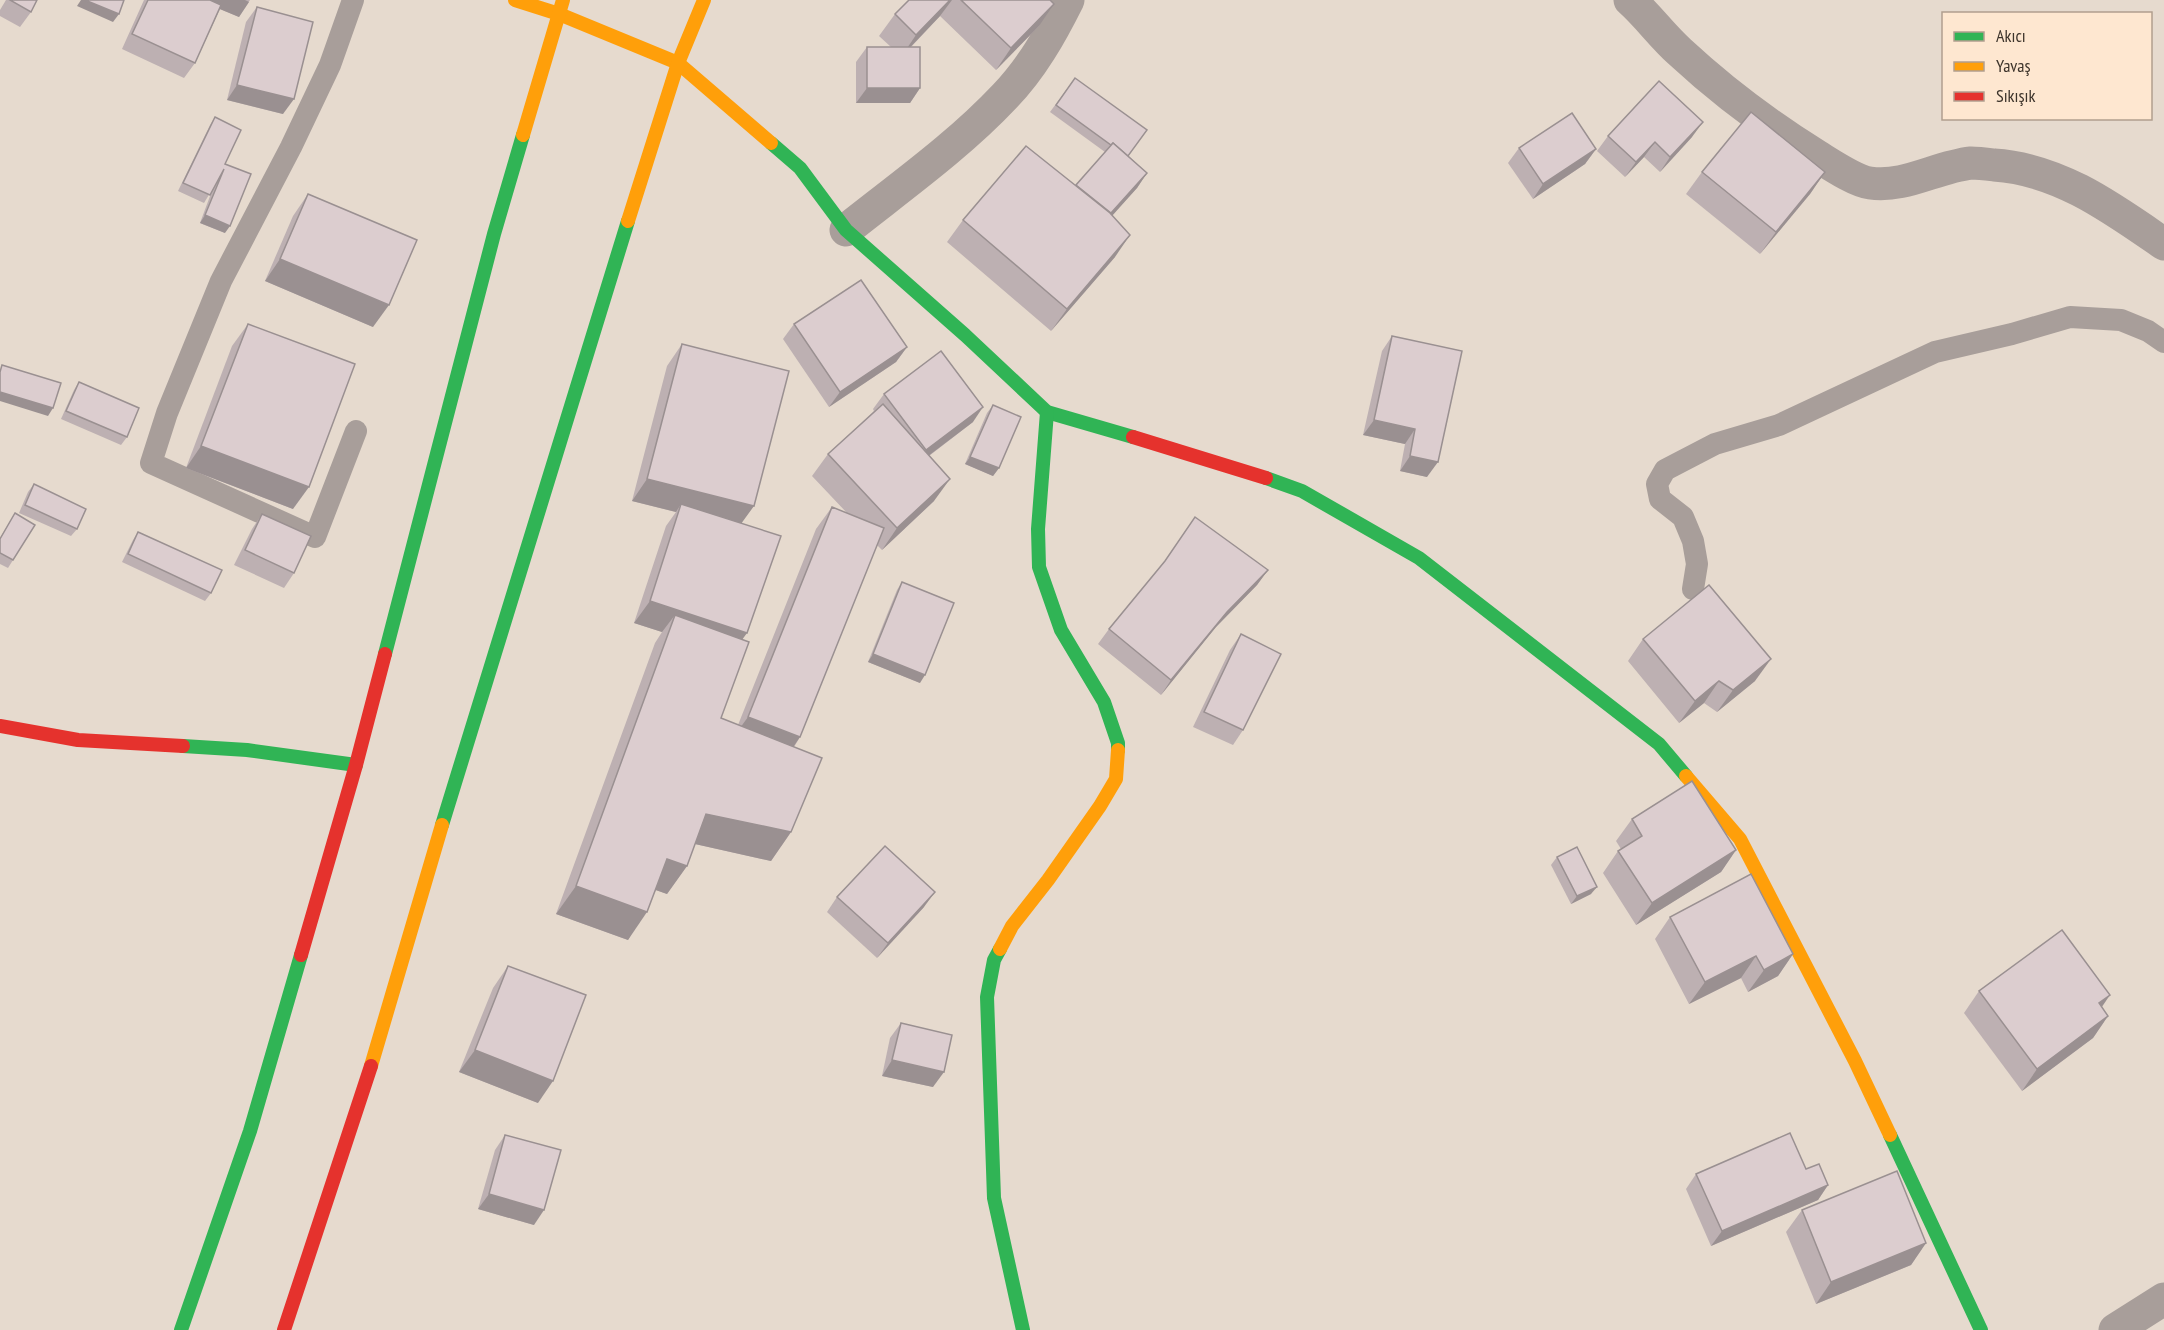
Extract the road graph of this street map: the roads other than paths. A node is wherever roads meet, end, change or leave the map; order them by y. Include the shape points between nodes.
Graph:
1 (353, 0) edge
2 (515, 0) edge
3 (563, 0) edge
4 (704, 0) edge
5 (1068, 0) edge
6 (1643, 4) edge
7 (559, 14) junction
8 (678, 63) junction
9 (846, 230) junction
10 (2164, 244) edge
11 (2164, 342) edge
12 (1047, 412) junction
13 (356, 430) dead end
14 (1693, 589) dead end
15 (0, 726) edge
16 (356, 765) junction
17 (2164, 1299) edge
18 (181, 1330) edge
19 (284, 1330) edge
20 (1023, 1330) edge
21 (1981, 1330) edge
22 (2115, 1330) edge

1 - 13 lane via 330,65 221,281 167,413 151,463 315,537
2 - 7 main road
3 - 7 main road
4 - 8 main road
5 - 9 street via 1047,42 1006,95 966,134
6 - 10 street via 1679,51 1723,89 1785,136 1830,165 1868,183 1898,184 1972,163 2010,166 2074,186
7 - 8 main road
7 - 16 main road via 494,234
8 - 9 main road via 800,168
8 - 19 main road via 459,766 365,1088
9 - 12 main road
11 - 14 lane via 2121,320 2070,317 1935,352 1779,425 1715,444 1684,460 1665,470 1657,484 1660,499 1683,517 1693,541 1697,564
12 - 20 main road via 1039,567 1061,630 1104,702 1118,743 1116,778 1048,880 1011,926 994,960 987,997 994,1198
12 - 21 main road via 1302,491 1419,558 1659,744 1740,839 1855,1061
15 - 16 main road via 103,742 212,747
16 - 18 main road via 250,1131
17 - 22 street

